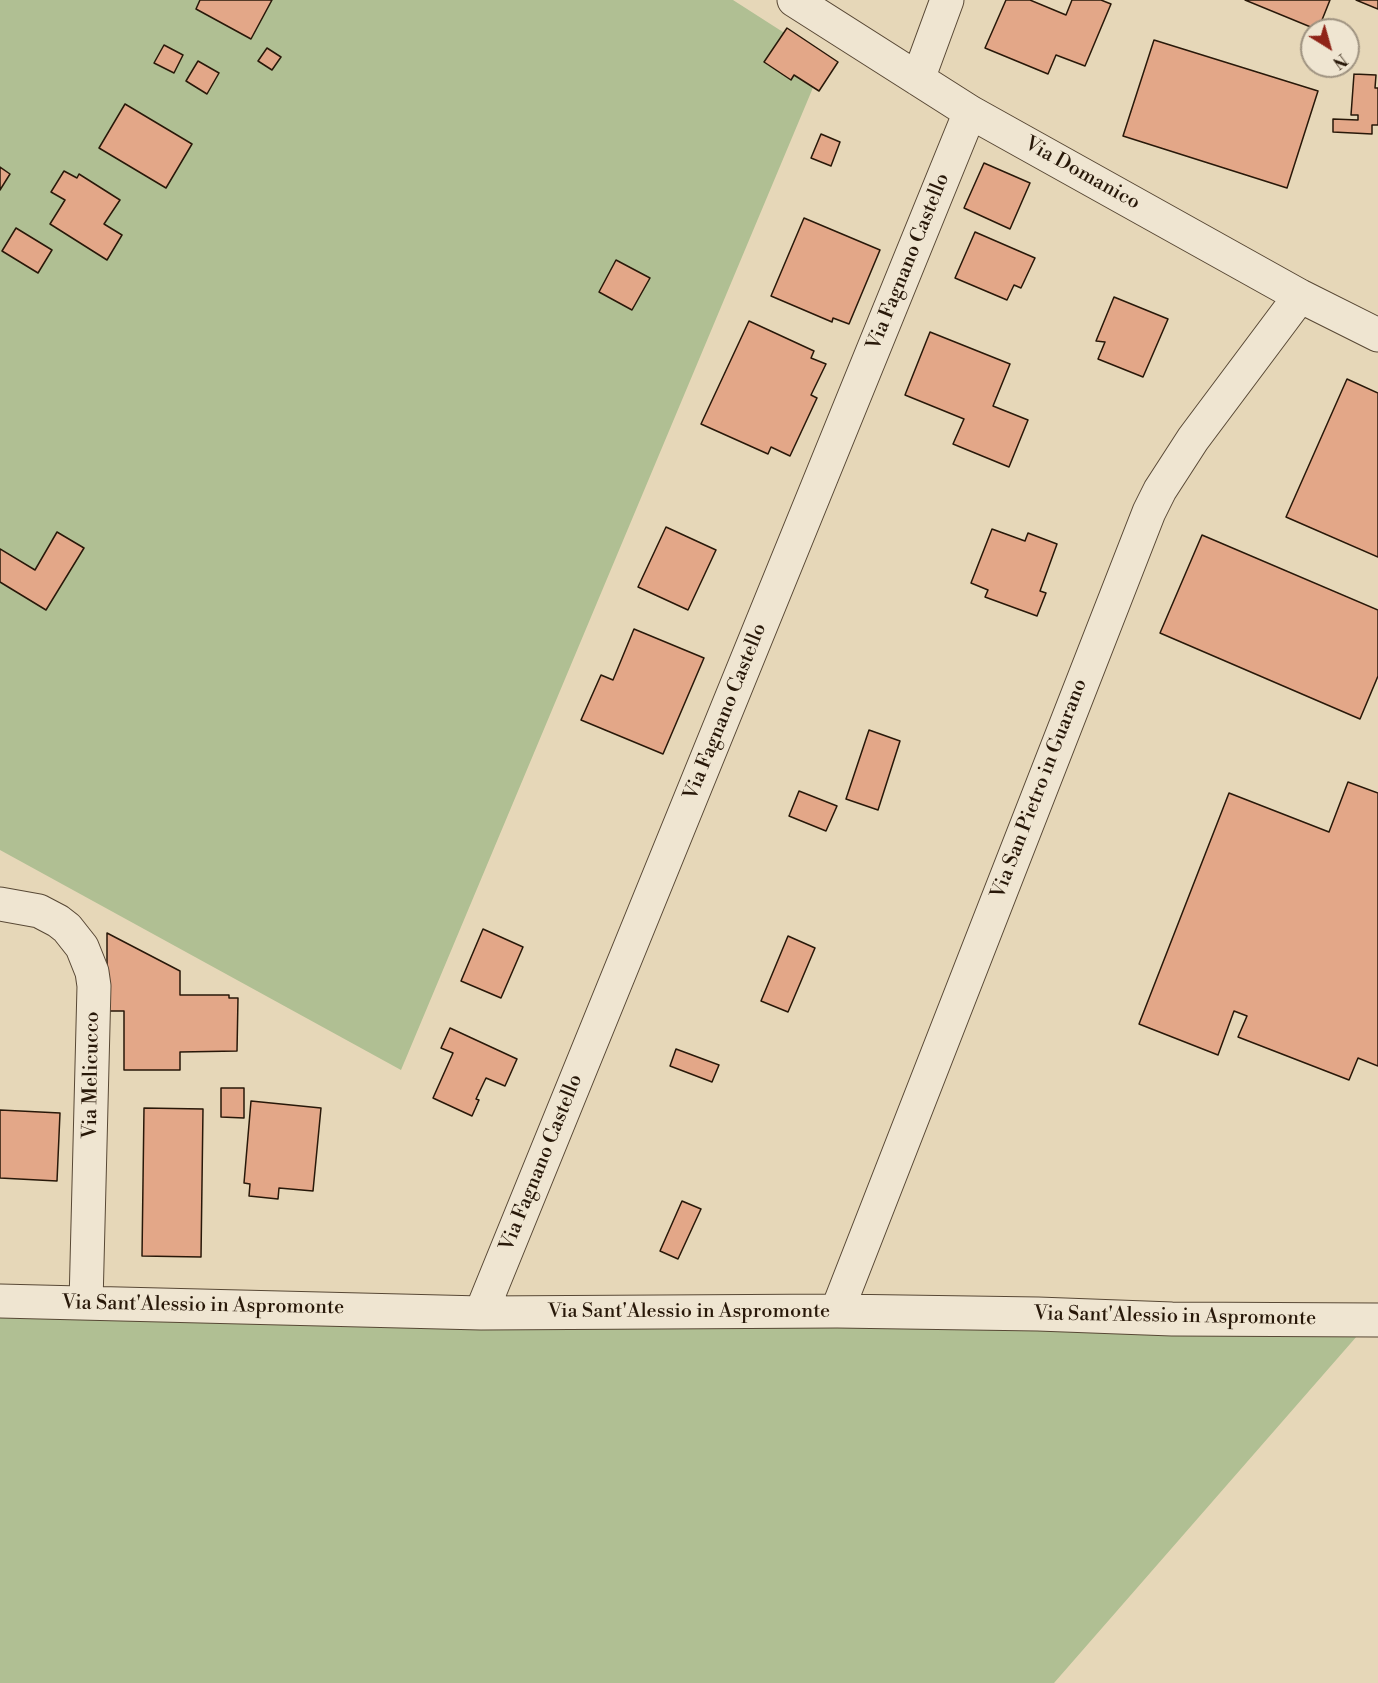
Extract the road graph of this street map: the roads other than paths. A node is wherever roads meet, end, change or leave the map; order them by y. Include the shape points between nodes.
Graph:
1 (794, 0) edge
2 (947, 0) edge
3 (918, 79) junction
4 (970, 112) junction
5 (1300, 296) junction
6 (1378, 335) edge
7 (0, 904) edge
8 (0, 1300) edge
9 (86, 1303) junction
10 (837, 1311) junction
11 (481, 1313) junction
12 (1378, 1320) edge

1 - 3 street, Via Domanico
2 - 3 street
3 - 4 street, Via Domanico
4 - 5 street, Via Domanico
4 - 11 street, Via Fagnano Castello
5 - 6 street, Via Domanico
5 - 10 street, Via San Pietro in Guarano via 1193,439 1149,512
7 - 9 street, Via Melicucco via 39,911 68,928 82,947 92,972
8 - 9 street, Via Sant'Alessio in Aspromonte
9 - 11 street, Via Sant'Alessio in Aspromonte
10 - 11 street, Via Sant'Alessio in Aspromonte
10 - 12 street, Via Sant'Alessio in Aspromonte

